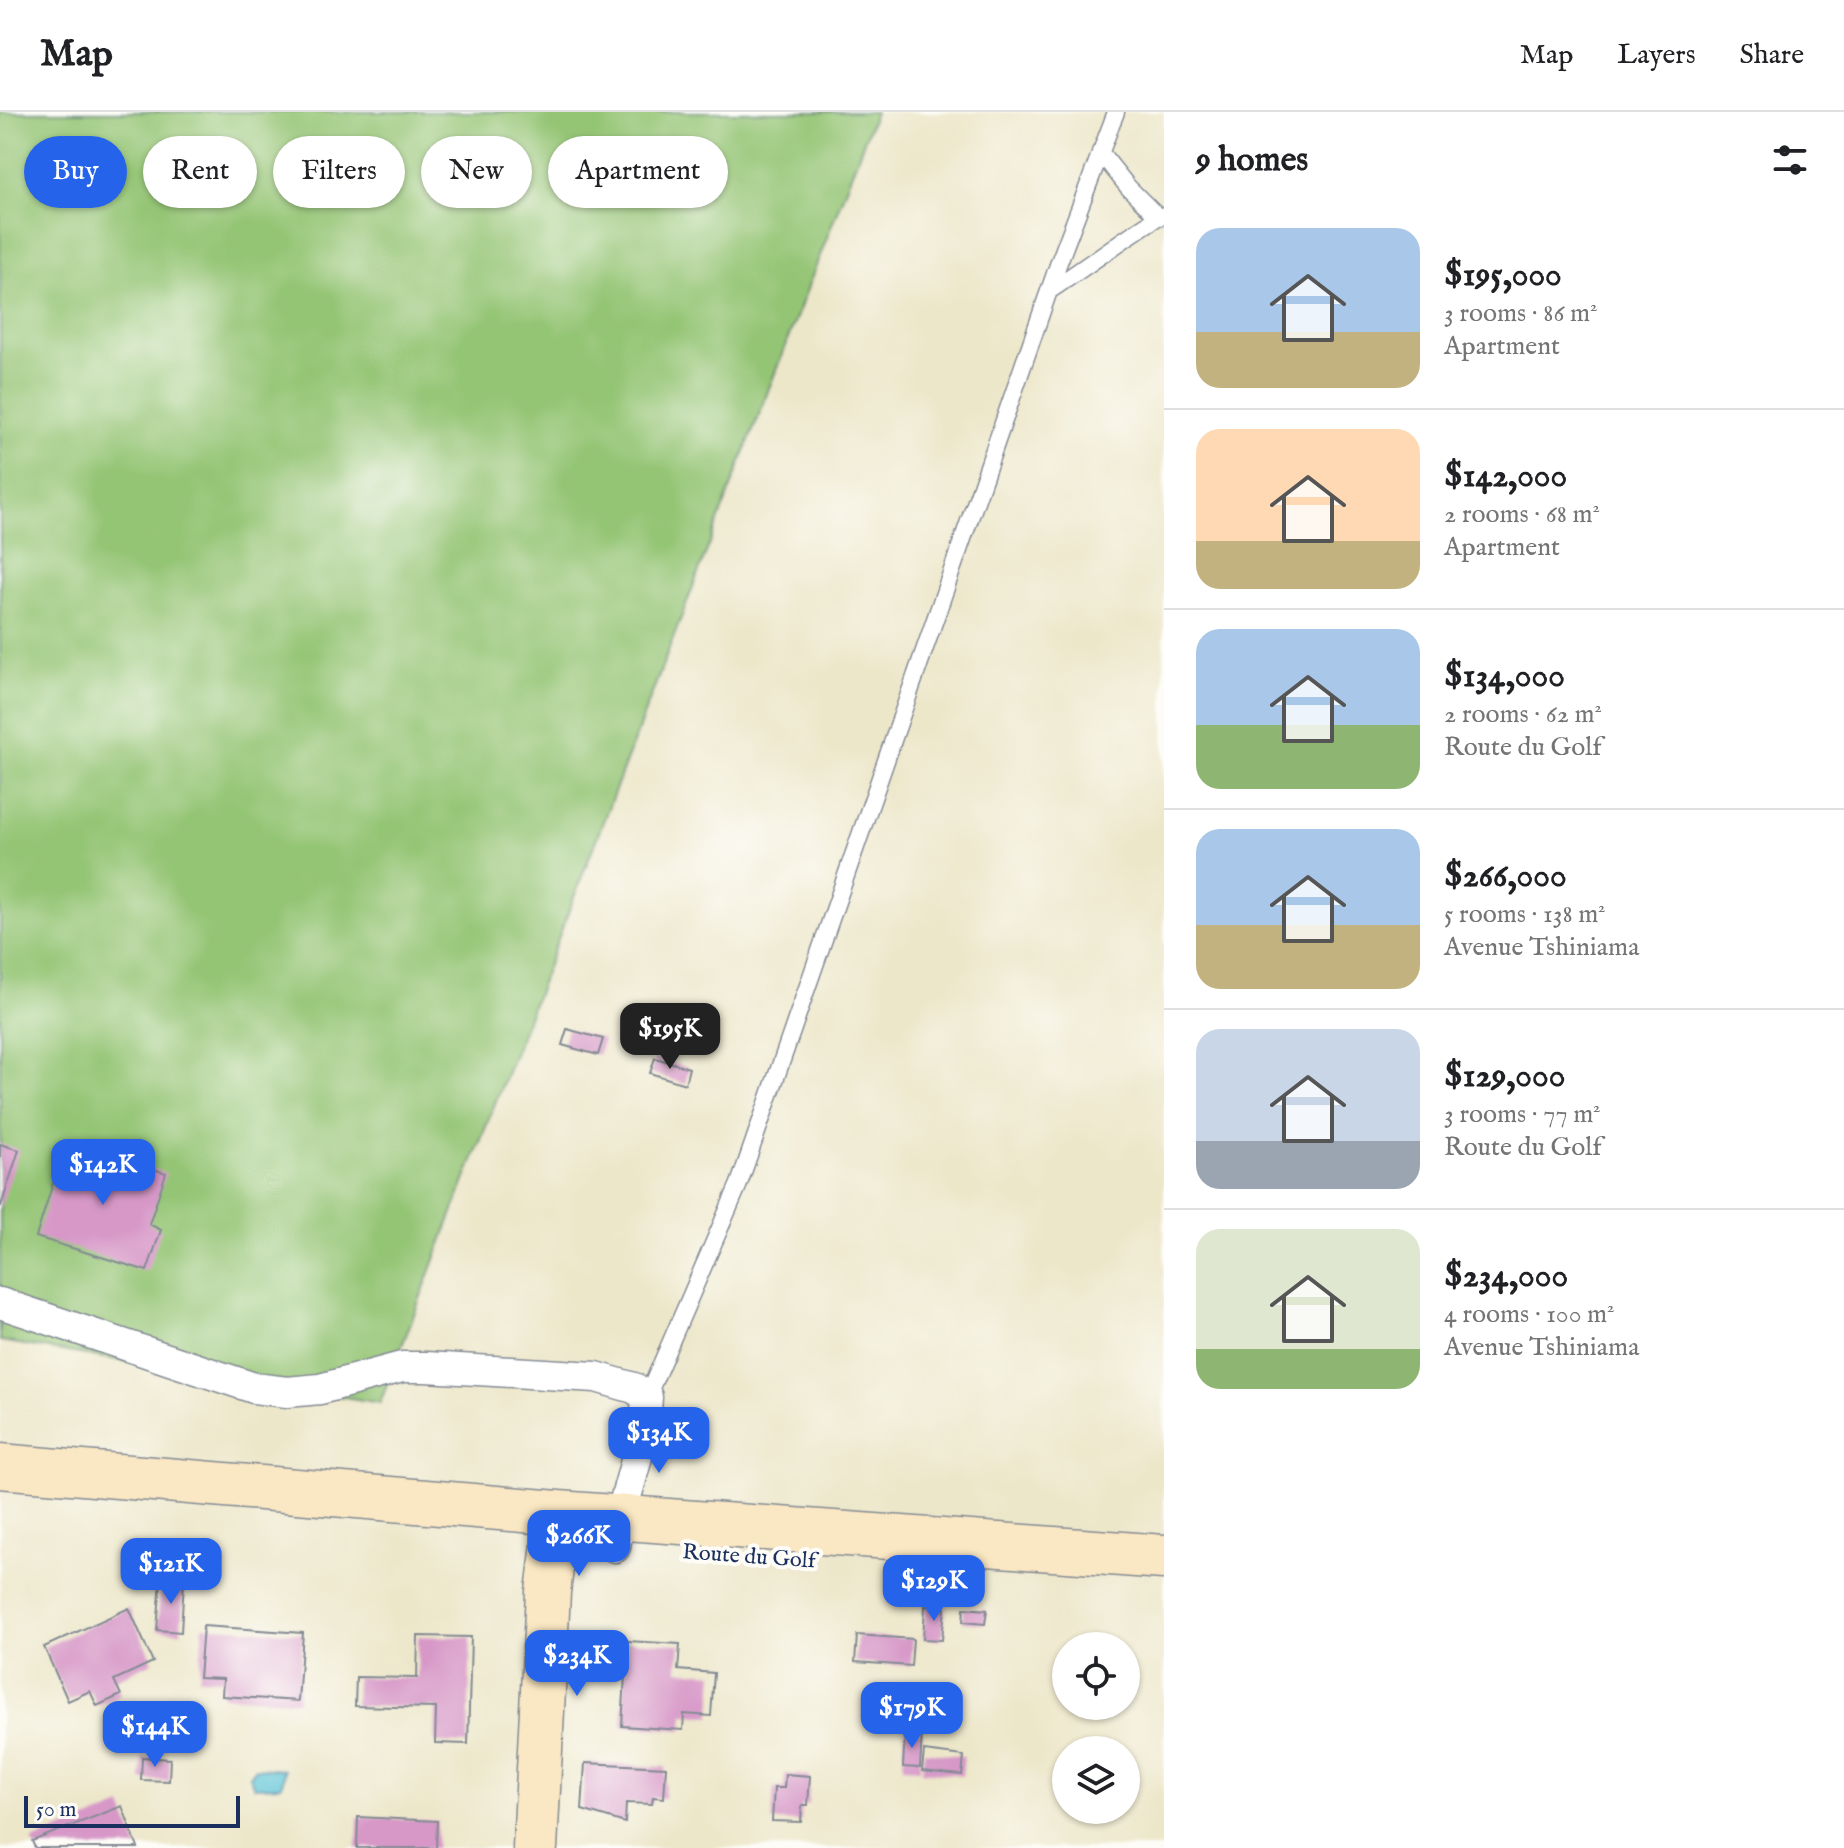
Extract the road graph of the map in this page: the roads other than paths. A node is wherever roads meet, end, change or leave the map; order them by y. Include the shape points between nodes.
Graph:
1 (1116, 112) edge
2 (1100, 152) junction
3 (1161, 216) edge
4 (1049, 291) junction
5 (0, 1303) edge
6 (647, 1397) junction
7 (0, 1466) edge
8 (0, 1496) edge
9 (556, 1528) junction
10 (617, 1532) junction
11 (1164, 1557) edge
12 (1164, 1587) edge
13 (535, 1848) edge

1 - 2 lane
2 - 3 lane
2 - 4 lane
3 - 4 lane
4 - 6 lane via 739,1184
5 - 6 street via 254,1388 320,1389 402,1367 426,1367 596,1377
6 - 10 street
7 - 9 main road
8 - 9 main road, Route du Golf via 292,1518
9 - 10 main road, Route du Golf
9 - 13 main road
10 - 11 main road
10 - 12 main road, Route du Golf

